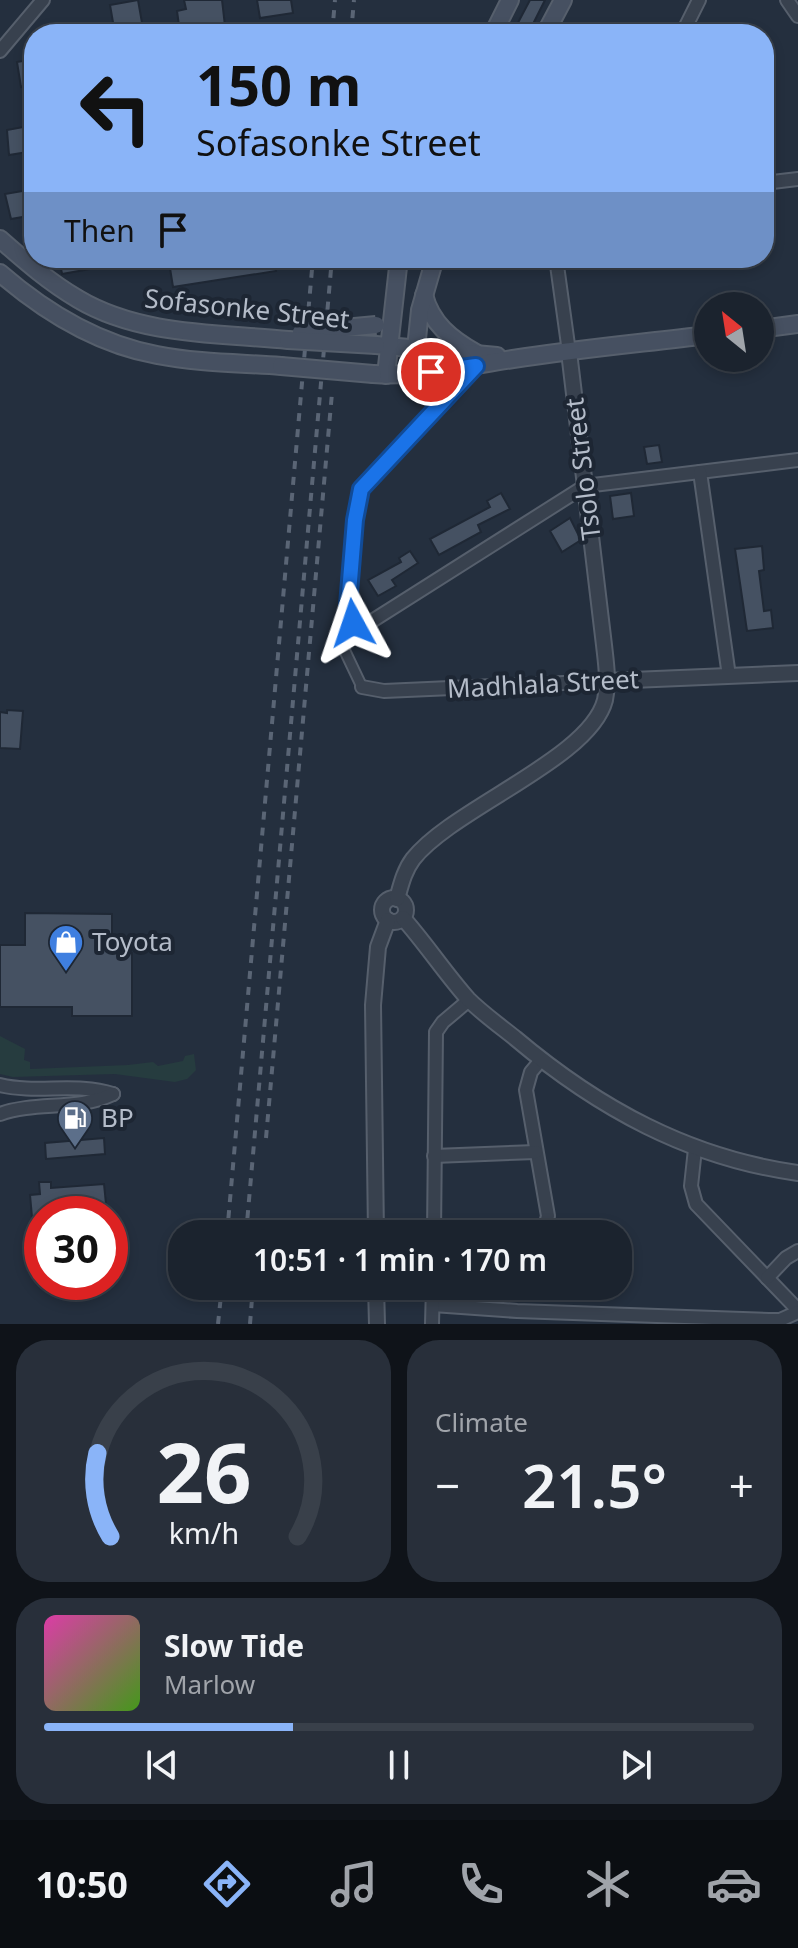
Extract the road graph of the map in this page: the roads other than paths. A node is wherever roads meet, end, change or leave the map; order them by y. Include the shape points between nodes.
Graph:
1 (43, 0) edge
2 (510, 0) edge
3 (563, 0) edge
4 (699, 0) edge
5 (787, 0) edge
6 (798, 16) edge
7 (498, 24) edge
8 (550, 24) edge
9 (687, 24) edge
10 (0, 51) edge
11 (798, 179) edge
12 (774, 182) edge
13 (0, 239) edge
14 (24, 259) edge
15 (35, 268) edge
16 (397, 268) edge
17 (432, 268) edge
18 (557, 268) edge
19 (0, 273) edge
20 (424, 293) junction
21 (384, 323) junction
22 (798, 324) edge
23 (774, 327) edge
24 (292, 336) junction
25 (694, 337) edge
26 (382, 346) junction
27 (415, 350) junction
28 (569, 352) junction
29 (477, 360) junction
30 (415, 373) junction
31 (380, 374) junction
32 (798, 460) edge
33 (700, 472) junction
34 (585, 486) junction
35 (350, 618) junction
36 (798, 673) edge
37 (729, 676) junction
38 (608, 681) junction
39 (362, 687) joint
40 (396, 919) junction
41 (469, 1000) junction
42 (541, 1060) junction
43 (0, 1085) edge
44 (0, 1114) edge
45 (695, 1149) junction
46 (536, 1152) junction
47 (434, 1156) junction
48 (798, 1173) edge
49 (376, 1220) edge
50 (434, 1220) edge
51 (547, 1220) edge
52 (798, 1251) edge
53 (767, 1278) junction
54 (376, 1300) edge
55 (433, 1300) edge
56 (433, 1305) junction
57 (798, 1311) edge
58 (377, 1324) edge
59 (432, 1324) edge

1 - 10 street
2 - 7 main road
3 - 8 main road
4 - 9 street
5 - 6 street
11 - 12 street
13 - 14 main road, Sofasonke Street
15 - 24 main road, Sofasonke Street via 79,300 159,328
16 - 21 main road
17 - 20 main road
18 - 28 street, Tsolo Street
19 - 31 main road, Sofasonke Street, bridge via 73,325 126,348 184,360
20 - 27 main road
20 - 29 main road via 440,327
21 - 24 main road, bridge
21 - 26 main road
22 - 23 main road
24 - 26 main road, Sofasonke Street, bridge
25 - 28 main road, Sofasonke Street
26 - 27 main road, Sofasonke Street
26 - 31 main road
27 - 29 main road, Sofasonke Street
27 - 30 main road
28 - 29 main road, Sofasonke Street
28 - 34 street, Tsolo Street
29 - 30 main road, Sofasonke Street
29 - 35 street via 361,489
30 - 31 main road, Sofasonke Street
32 - 33 street
33 - 34 street
33 - 37 street
34 - 35 street via 372,621 356,626
34 - 38 street, Tsolo Street
35 - 39 street, Madhlala Street via 342,645
36 - 37 street, Madhlala Street
37 - 38 street, Madhlala Street
38 - 39 street, Madhlala Street via 384,691
38 - 40 street via 601,709 586,732 430,842 405,872 397,899 406,912
40 - 41 street
40 - 49 street via 378,947 373,1005
41 - 42 street
41 - 47 street via 436,1032
42 - 45 street via 634,1121
42 - 46 street via 526,1090
43 - 44 street via 93,1087 113,1094 95,1102
45 - 48 street
45 - 53 street via 691,1186 696,1204
46 - 47 street
46 - 51 street
47 - 50 street
52 - 53 street
53 - 57 street
54 - 58 street
55 - 56 street
56 - 57 street via 769,1320
56 - 59 street

